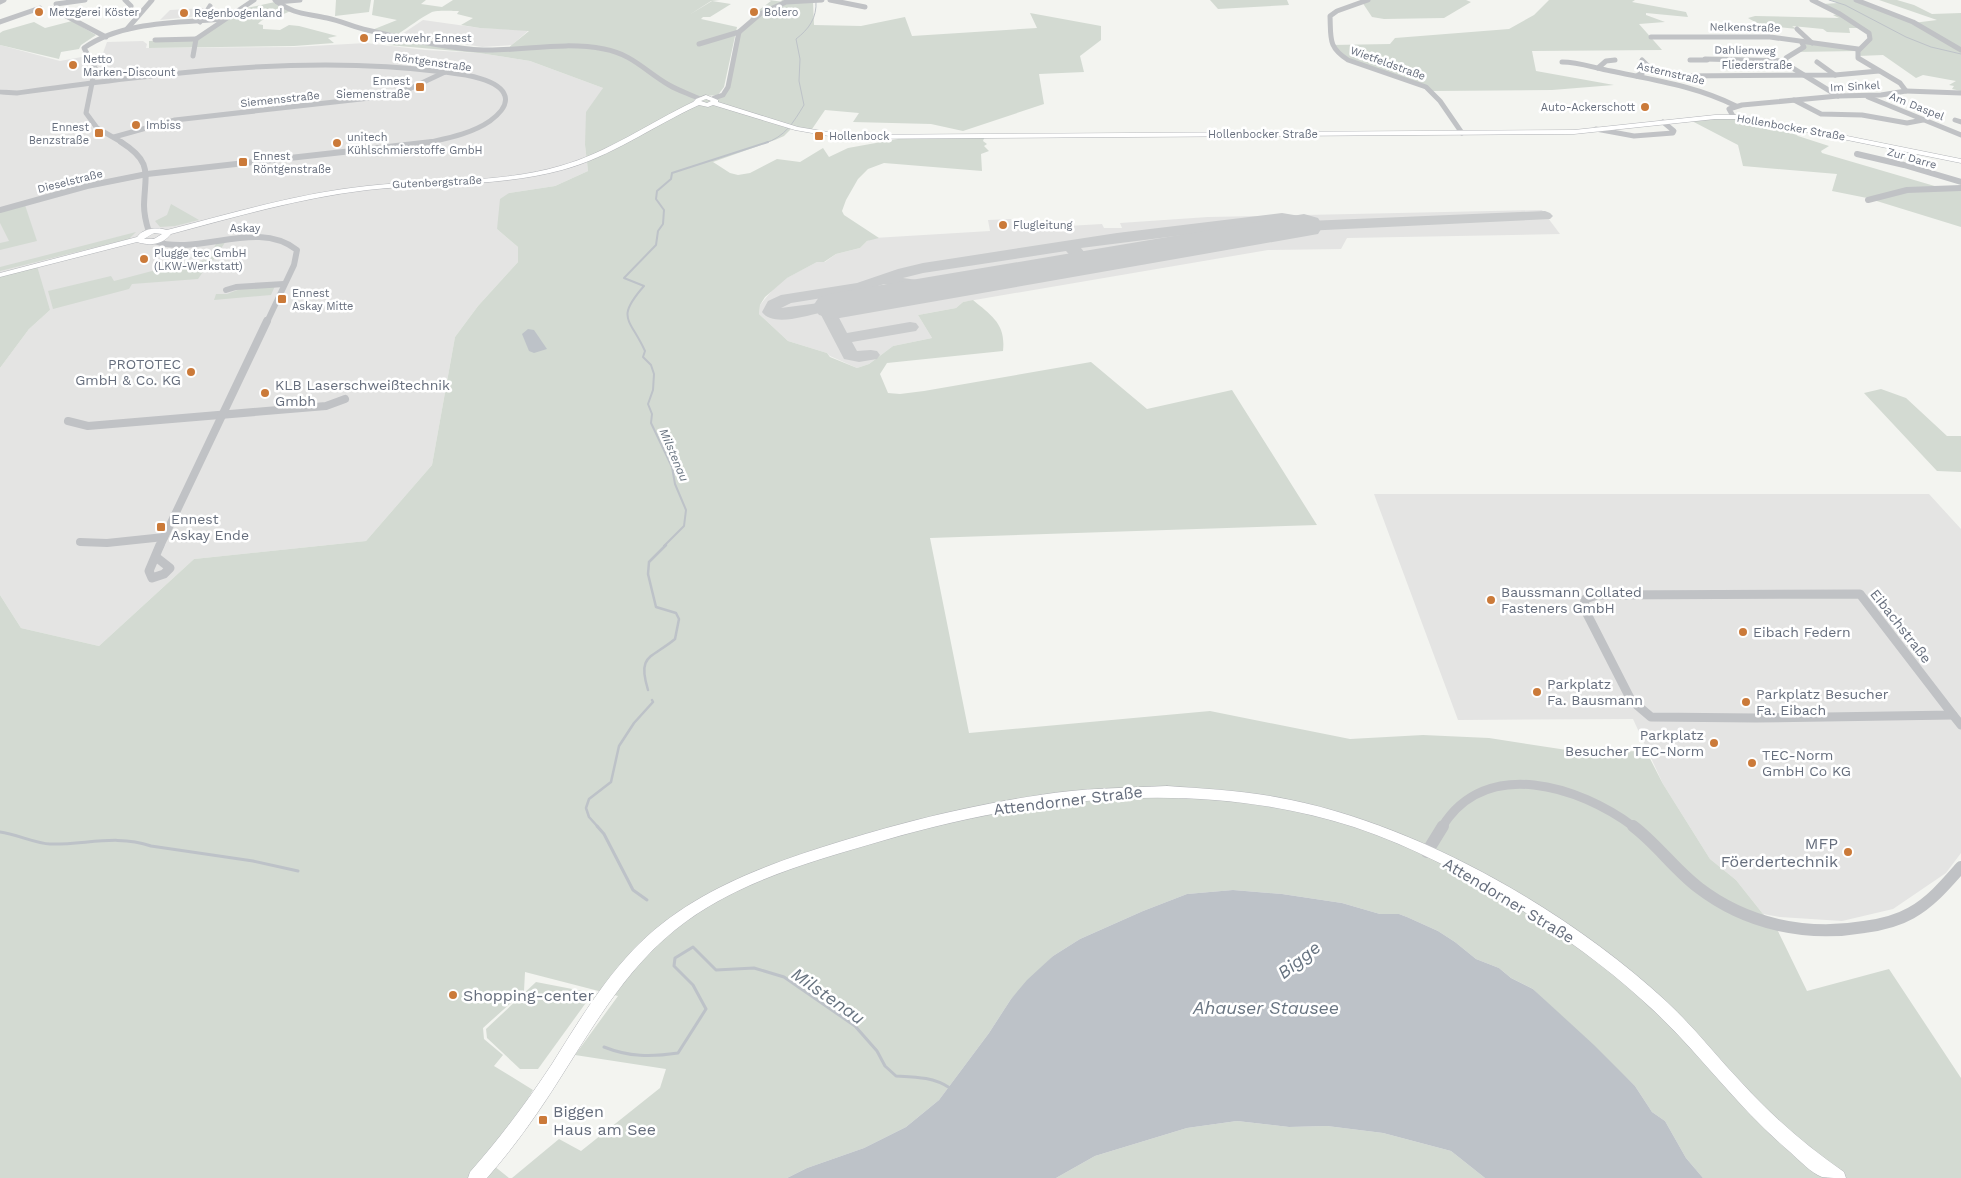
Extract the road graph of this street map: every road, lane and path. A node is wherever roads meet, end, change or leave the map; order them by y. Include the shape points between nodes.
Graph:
1 (4, 0) edge
2 (84, 0) edge
3 (125, 0) edge
4 (152, 0) edge
5 (254, 0) edge
6 (300, 0) edge
7 (821, 0) edge
8 (830, 0) edge
9 (1368, 0) edge
10 (1812, 0) edge
11 (1856, 0) edge
12 (276, 1) edge
13 (811, 1) edge
14 (0, 2) edge
15 (47, 6) junction
16 (131, 6) dead end
17 (210, 6) dead end
18 (865, 7) dead end
19 (0, 16) edge
20 (13, 16) junction
21 (224, 19) junction
22 (0, 22) edge
23 (200, 22) junction
24 (127, 29) junction
25 (1797, 29) dead end
26 (739, 32) junction
27 (106, 37) junction
28 (1651, 37) dead end
29 (196, 39) junction
30 (155, 40) dead end
31 (1802, 42) junction
32 (699, 44) dead end
33 (1812, 44) junction
34 (1858, 50) junction
35 (1961, 50) edge
36 (193, 56) dead end
37 (1615, 60) dead end
38 (1642, 60) dead end
39 (1690, 60) dead end
40 (1785, 61) junction
41 (1562, 62) dead end
42 (1817, 62) dead end
43 (1598, 68) junction
44 (1879, 71) junction
45 (445, 72) junction
46 (1835, 74) junction
47 (1801, 75) junction
48 (1637, 76) junction
49 (1680, 76) dead end
50 (92, 84) junction
51 (1906, 91) junction
52 (1961, 93) edge
53 (0, 94) edge
54 (1838, 96) junction
55 (1866, 96) junction
56 (1794, 100) junction
57 (699, 101) junction
58 (714, 101) junction
59 (1736, 106) junction
60 (1733, 116) junction
61 (1923, 120) junction
62 (1663, 122) junction
63 (1934, 124) junction
64 (1961, 128) edge
65 (1593, 129) junction
66 (1462, 133) junction
67 (1961, 135) edge
68 (114, 137) junction
69 (1857, 154) dead end
70 (1961, 161) edge
71 (147, 174) junction
72 (1961, 182) edge
73 (1961, 188) edge
74 (1868, 200) dead end
75 (0, 210) edge
76 (149, 232) junction
77 (166, 233) junction
78 (139, 239) junction
79 (154, 241) junction
80 (0, 275) edge
81 (284, 284) junction
82 (226, 290) dead end
83 (345, 399) dead end
84 (221, 415) junction
85 (68, 421) dead end
86 (164, 537) junction
87 (80, 542) dead end
88 (156, 556) dead end
89 (1953, 715) junction
90 (1961, 726) edge
91 (1427, 852) junction
92 (1961, 867) edge
93 (476, 1178) edge
94 (1838, 1178) edge

1 - 14 street
2 - 15 street
3 - 16 street
4 - 24 street
5 - 21 street
6 - 12 street
7 - 13 street
8 - 18 street
9 - 66 street, Wietfeldstraße via 1330,16 1332,48 1350,61 1428,88
10 - 34 street via 1869,34 1870,39
11 - 35 street via 1916,23
12 - 57 street via 293,12 467,49 550,45 605,48 630,58
13 - 26 street via 779,5 760,14
15 - 20 street
15 - 27 street
17 - 23 street
19 - 20 street
20 - 22 street
21 - 23 street
21 - 29 street
23 - 24 street
24 - 27 street
25 - 33 street
26 - 32 street
26 - 58 street via 728,87
27 - 50 street via 84,48 95,68
28 - 31 street, Nelkenstraße via 1770,37
29 - 30 street
29 - 36 street
31 - 33 street, Nelkenstraße
31 - 40 street via 1804,47
33 - 34 street, Nelkenstraße
34 - 44 street, Im Sinkel via 1858,58
37 - 43 street via 1606,61
38 - 48 street via 1650,68
39 - 40 street, Dahlienweg
40 - 47 street
41 - 43 street, Asternstraße
42 - 46 street
43 - 48 street, Asternstraße
44 - 46 street, Fliederstraße
44 - 51 street, Im Sinkel via 1900,83
45 - 50 street, Röntgenstraße via 313,64 240,68
45 - 68 street, Siemensstraße via 410,89 379,97 175,120
45 - 71 street, Röntgenstraße via 494,84 504,92 504,106 498,115 487,123 446,139 423,144
46 - 47 street, Fliederstraße
47 - 49 street, Fliederstraße
47 - 54 street
48 - 59 street, Asternstraße via 1710,92
50 - 53 street, Röntgenstraße
50 - 68 street via 86,113 92,124
51 - 52 street
51 - 55 street, Im Sinkel
54 - 55 street, Im Sinkel
54 - 56 street, Im Sinkel
55 - 61 street, Am Daspel
56 - 59 street, Im Sinkel
56 - 61 street via 1824,114 1862,115 1904,122
57 - 58 main road, Hollenbocker Straße
57 - 77 main road, Gutenbergstraße via 603,152 560,168 492,179 394,184 322,194
58 - 66 main road, Hollenbocker Straße via 789,127 846,137
59 - 60 street via 1729,109
60 - 62 main road, Hollenbocker Straße
60 - 70 main road, Hollenbocker Straße via 1777,122
61 - 63 street, Am Daspel
62 - 65 main road, Hollenbocker Straße
62 - 65 street via 1673,133 1634,136
63 - 64 street
63 - 67 street, Am Daspel
65 - 66 main road, Hollenbocker Straße
68 - 71 street via 130,146 139,156
69 - 72 street, Zur Darre
71 - 75 street, Dieselstraße via 87,186
71 - 76 street via 144,210
73 - 74 street, Zur Darre via 1907,190
76 - 77 main road, Gutenbergstraße via 160,230
76 - 78 main road
77 - 79 main road, Gutenbergstraße
78 - 79 main road
78 - 80 main road
79 - 81 street, Askay via 161,245 237,238 288,242 295,247 297,255
81 - 82 street
81 - 84 street, Askay
83 - 84 street via 326,406
84 - 85 street via 88,426
84 - 86 street, Askay
86 - 87 street via 106,543
86 - 88 street, Askay
89 - 89 street, Eibachstraße via 1651,717 1631,700 1584,608 1585,599 1597,595 1860,594
89 - 90 street
91 - 92 street via 1453,811 1462,803 1483,791 1517,784 1564,790 1601,805 1636,828 1676,870 1708,895 1727,907 1788,928 1837,931 1901,918 1927,902
91 - 93 main road, Attendorner Straße via 1384,832 1330,814 1256,798 1148,790 994,808 917,825 784,866 724,892 674,922 632,960 516,1131
91 - 94 main road, Attendorner Straße via 1485,881 1535,912 1634,983 1672,1018 1773,1126

